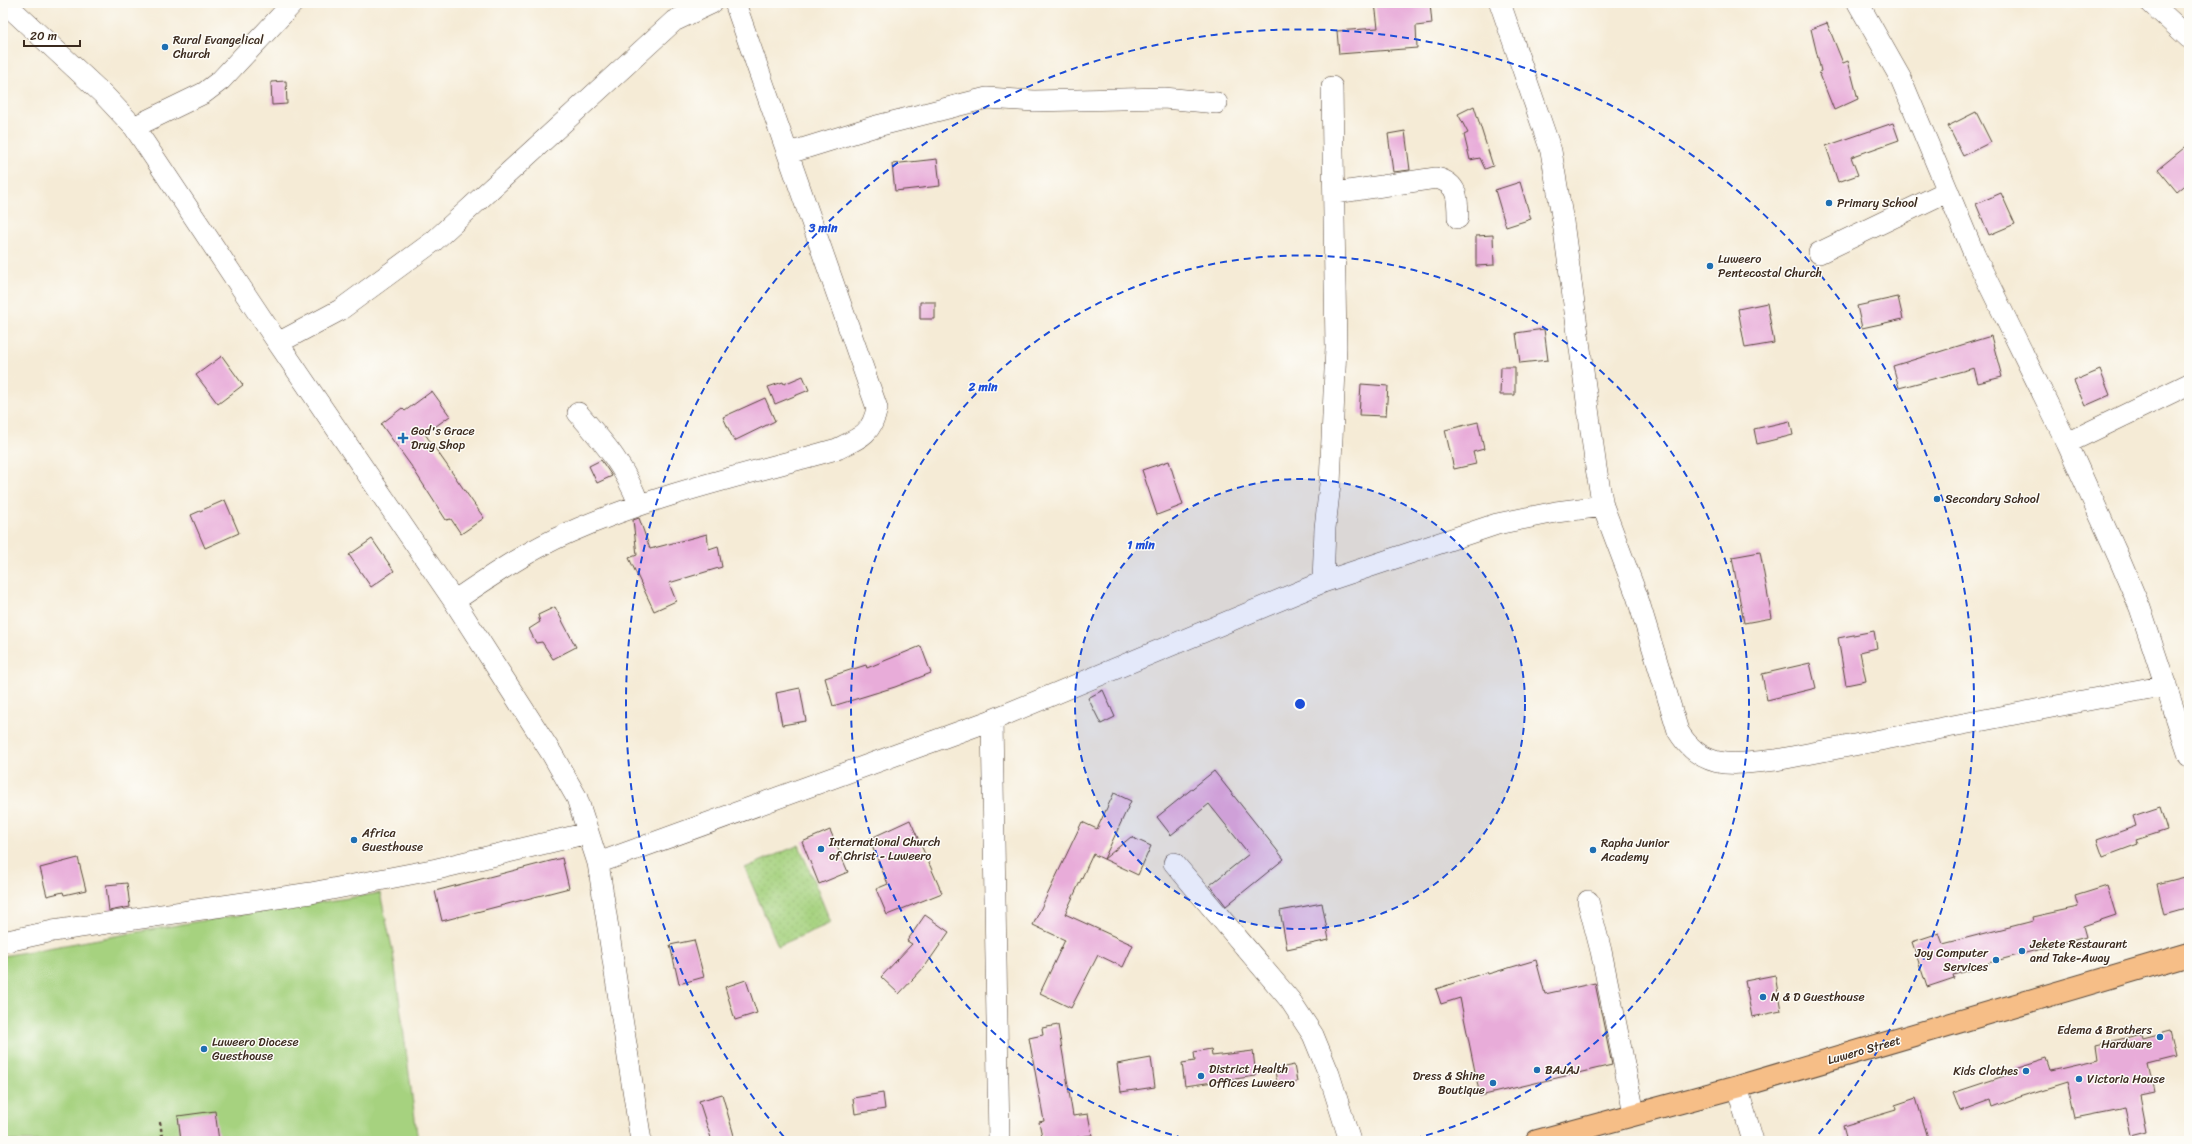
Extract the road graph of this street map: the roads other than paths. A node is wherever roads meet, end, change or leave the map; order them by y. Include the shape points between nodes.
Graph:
1 (5, 3) edge
2 (293, 3) edge
3 (712, 3) edge
4 (734, 3) edge
5 (1500, 3) edge
6 (1858, 3) edge
7 (2151, 3) edge
8 (2189, 38) edge
9 (1332, 87) dead end
10 (1217, 103) dead end
11 (134, 127) junction
12 (789, 153) junction
13 (1948, 191) junction
14 (1335, 193) junction
15 (1458, 218) dead end
16 (1819, 253) dead end
17 (278, 343) junction
18 (2189, 384) edge
19 (578, 413) dead end
20 (2067, 443) junction
21 (639, 504) junction
22 (1604, 506) junction
23 (1323, 582) junction
24 (454, 601) junction
25 (2166, 685) junction
26 (992, 720) junction
27 (2189, 756) edge
28 (588, 834) junction
29 (598, 863) junction
30 (1174, 863) dead end
31 (1588, 901) dead end
32 (3, 942) edge
33 (2189, 954) edge
34 (1737, 1086) junction
35 (1634, 1113) junction
36 (641, 1141) edge
37 (999, 1141) edge
38 (1350, 1141) edge
39 (1537, 1141) edge
40 (1753, 1141) edge

1 - 11 street via 104,95
2 - 11 street via 204,93
3 - 17 street via 674,21 417,255 340,310
4 - 12 street
5 - 22 street via 1551,151 1595,461
6 - 13 street via 1900,79
7 - 8 street
9 - 14 street
10 - 12 street via 1164,98 1034,101 987,98 873,127
11 - 17 street
12 - 21 street via 877,408 875,420 868,432 837,449
13 - 16 street
13 - 20 street via 1975,256
14 - 15 street via 1436,178 1446,180 1456,194
14 - 23 street via 1333,229 1336,348
17 - 24 street
18 - 20 street
19 - 21 street via 612,452 626,474
20 - 25 street via 2140,608
21 - 24 street via 562,536 511,563
22 - 23 street via 1496,524
22 - 25 street via 1637,596 1678,731 1687,746 1699,756 1716,762 1733,764 1776,760
23 - 26 street
24 - 28 street via 552,754 577,798
25 - 27 street
26 - 29 street
26 - 37 street
28 - 29 street
28 - 32 street via 438,869 311,893 53,931
29 - 36 street
30 - 38 street via 1290,1000 1313,1035 1329,1074
31 - 35 street via 1601,951
33 - 34 main road, Luwero Street
34 - 35 main road, Luwero Street
34 - 40 street
35 - 39 main road, Luwero Street

